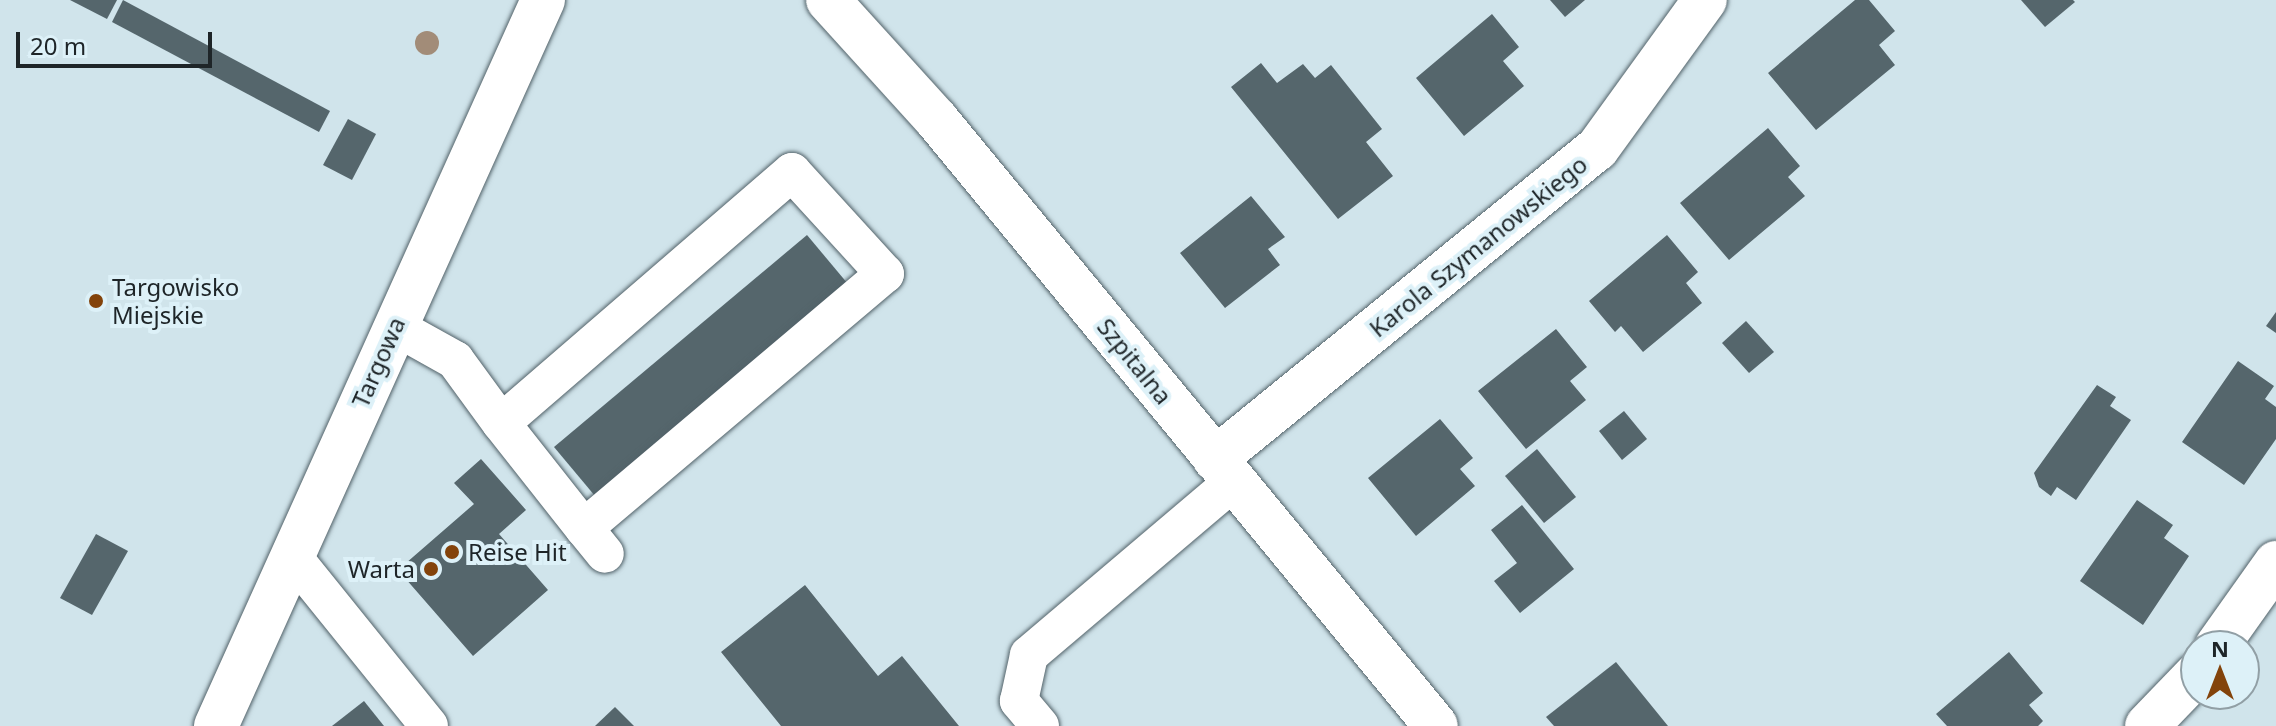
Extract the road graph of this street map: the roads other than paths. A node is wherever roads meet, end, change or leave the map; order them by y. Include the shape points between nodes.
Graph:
1 (543, 0) edge
2 (828, 0) edge
3 (1705, 0) edge
4 (394, 326) junction
5 (501, 423) junction
6 (1224, 470) junction
7 (292, 556) junction
8 (2276, 563) edge
9 (2228, 630) edge
10 (2180, 692) edge
11 (216, 726) edge
12 (429, 726) edge
13 (1040, 726) edge
14 (1436, 726) edge
15 (2147, 726) edge

1 - 4 street, Targowa
2 - 6 street, Szpitalna via 936,119
3 - 6 street, Karola Szymanowskiego via 1597,149
4 - 5 lane via 455,360
4 - 7 street, Targowa
5 - 5 lane via 595,541 885,274 792,172
6 - 13 lane via 1029,655 1019,701
6 - 14 street, Szpitalna
7 - 11 street, Targowa
7 - 12 lane
8 - 9 street
10 - 15 street

